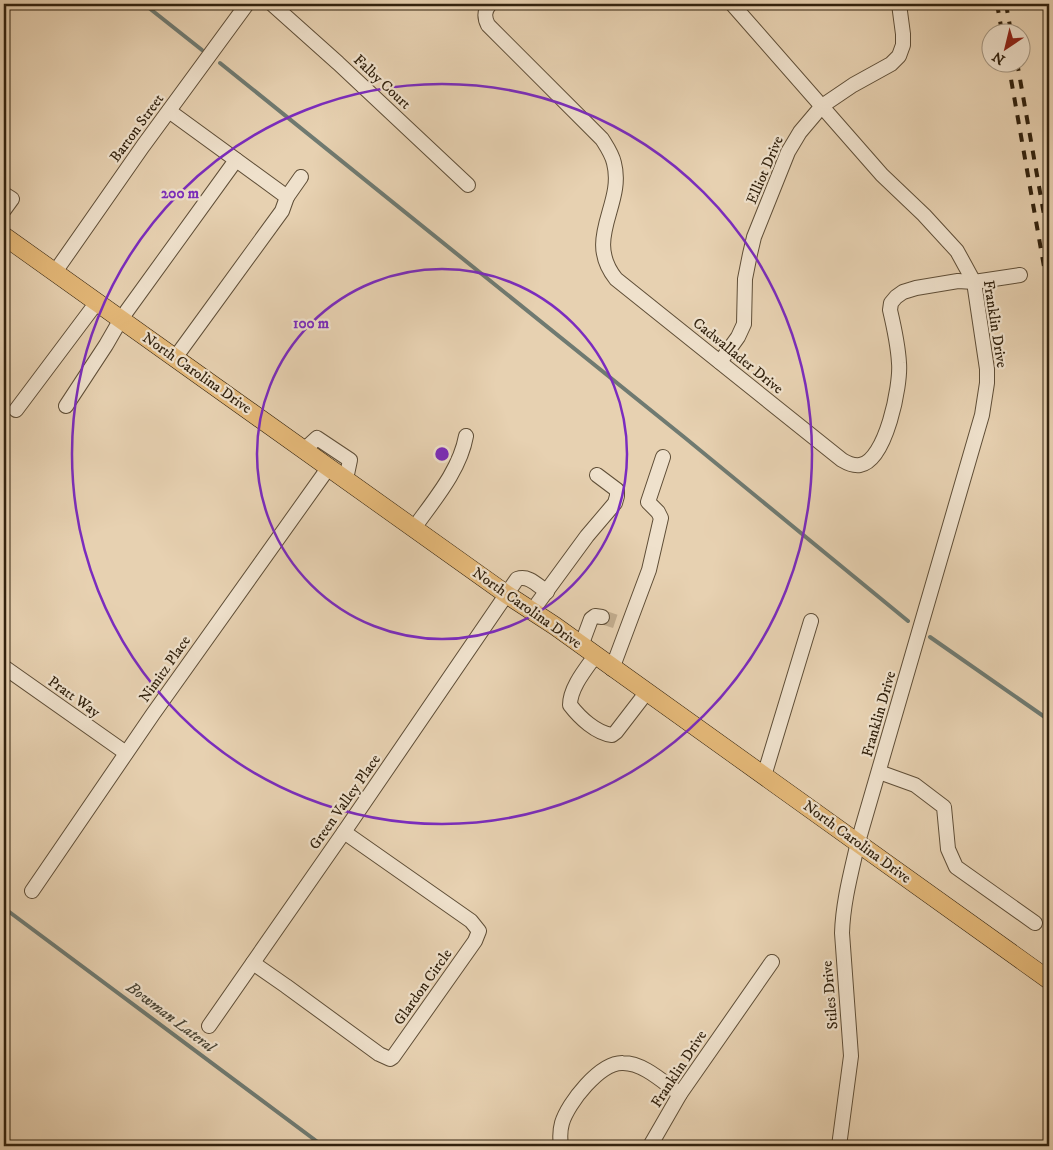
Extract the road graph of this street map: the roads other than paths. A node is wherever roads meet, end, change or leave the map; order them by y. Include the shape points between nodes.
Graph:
1 (272, 4) edge
2 (490, 4) edge
3 (732, 4) edge
4 (899, 4) edge
5 (243, 5) edge
6 (822, 106) junction
7 (169, 112) junction
8 (236, 160) junction
9 (301, 177) dead end
10 (468, 185) dead end
11 (4, 194) edge
12 (287, 197) junction
13 (4, 210) edge
14 (4, 236) edge
15 (56, 272) junction
16 (1020, 275) dead end
17 (974, 282) junction
18 (97, 302) junction
19 (121, 320) junction
20 (175, 358) junction
21 (720, 362) junction
22 (66, 406) dead end
23 (16, 410) dead end
24 (466, 436) dead end
25 (304, 450) junction
26 (662, 458) dead end
27 (329, 467) junction
28 (597, 475) dead end
29 (346, 479) junction
30 (414, 528) junction
31 (547, 592) junction
32 (506, 594) junction
33 (532, 612) junction
34 (602, 617) dead end
35 (810, 621) dead end
36 (588, 651) junction
37 (4, 668) edge
38 (612, 669) junction
39 (646, 692) junction
40 (126, 753) junction
41 (879, 772) junction
42 (764, 776) junction
43 (344, 832) junction
44 (858, 842) junction
45 (32, 891) dead end
46 (1035, 923) dead end
47 (772, 962) dead end
48 (252, 963) junction
49 (1044, 977) edge
50 (209, 1026) dead end
51 (680, 1094) junction
52 (561, 1146) edge
53 (650, 1146) edge
54 (839, 1146) edge

1 - 10 street, Falby Court
2 - 21 street, Cadwallader Drive via 485,12 488,26 602,139 610,151 615,186 602,245 611,273
3 - 6 street, Franklin Drive
4 - 6 street, Elliot Drive via 903,45 899,56
5 - 7 street, Barton Street
6 - 17 street, Franklin Drive via 882,175 957,251
6 - 21 street, Elliot Drive via 788,152 754,237 744,279 744,324
7 - 8 street
7 - 15 street, Barton Street
8 - 12 street
8 - 19 street
9 - 12 street
11 - 13 street via 12,199
12 - 20 street via 282,211
14 - 15 main road, North Carolina Drive
15 - 18 main road, North Carolina Drive
16 - 17 street, Cadwallader Drive
17 - 21 street, Cadwallader Drive via 958,281 916,288 903,292 891,302 899,382 879,449 874,457 860,465 842,460
17 - 41 street, Franklin Drive via 987,369 982,415
18 - 19 main road, North Carolina Drive
18 - 23 street
19 - 20 main road, North Carolina Drive
19 - 22 street
20 - 25 main road, North Carolina Drive
24 - 30 street via 455,467
25 - 27 main road, North Carolina Drive
25 - 29 street via 317,438 334,448 350,460
26 - 38 street via 648,502 661,518 649,570 623,624
27 - 29 main road, North Carolina Drive
27 - 40 street, Nimitz Place
28 - 31 street via 617,490 617,496
29 - 30 main road, North Carolina Drive
30 - 32 main road, North Carolina Drive
31 - 32 street, Green Valley Place via 523,577 517,579
31 - 33 street
32 - 33 main road, North Carolina Drive
32 - 43 street, Green Valley Place
33 - 36 main road, North Carolina Drive
34 - 36 street via 592,619
35 - 42 street
36 - 38 main road, North Carolina Drive
36 - 39 street via 570,705 598,731 612,735 616,732
37 - 40 street, Pratt Way
38 - 39 main road, North Carolina Drive
39 - 42 main road, North Carolina Drive
40 - 45 street, Nimitz Place
41 - 44 street, Franklin Drive
41 - 46 street via 915,785 944,807 948,849 956,867
42 - 44 main road, North Carolina Drive
43 - 48 street, Green Valley Place
43 - 48 street, Glardon Circle via 471,921 478,931 475,941 390,1059
44 - 49 main road, North Carolina Drive
44 - 54 street, Stiles Drive via 842,916 851,1056
47 - 51 street, Franklin Drive
48 - 50 street, Green Valley Place
51 - 52 street via 637,1066 623,1063 609,1066 572,1102 562,1123
51 - 53 street, Franklin Drive

